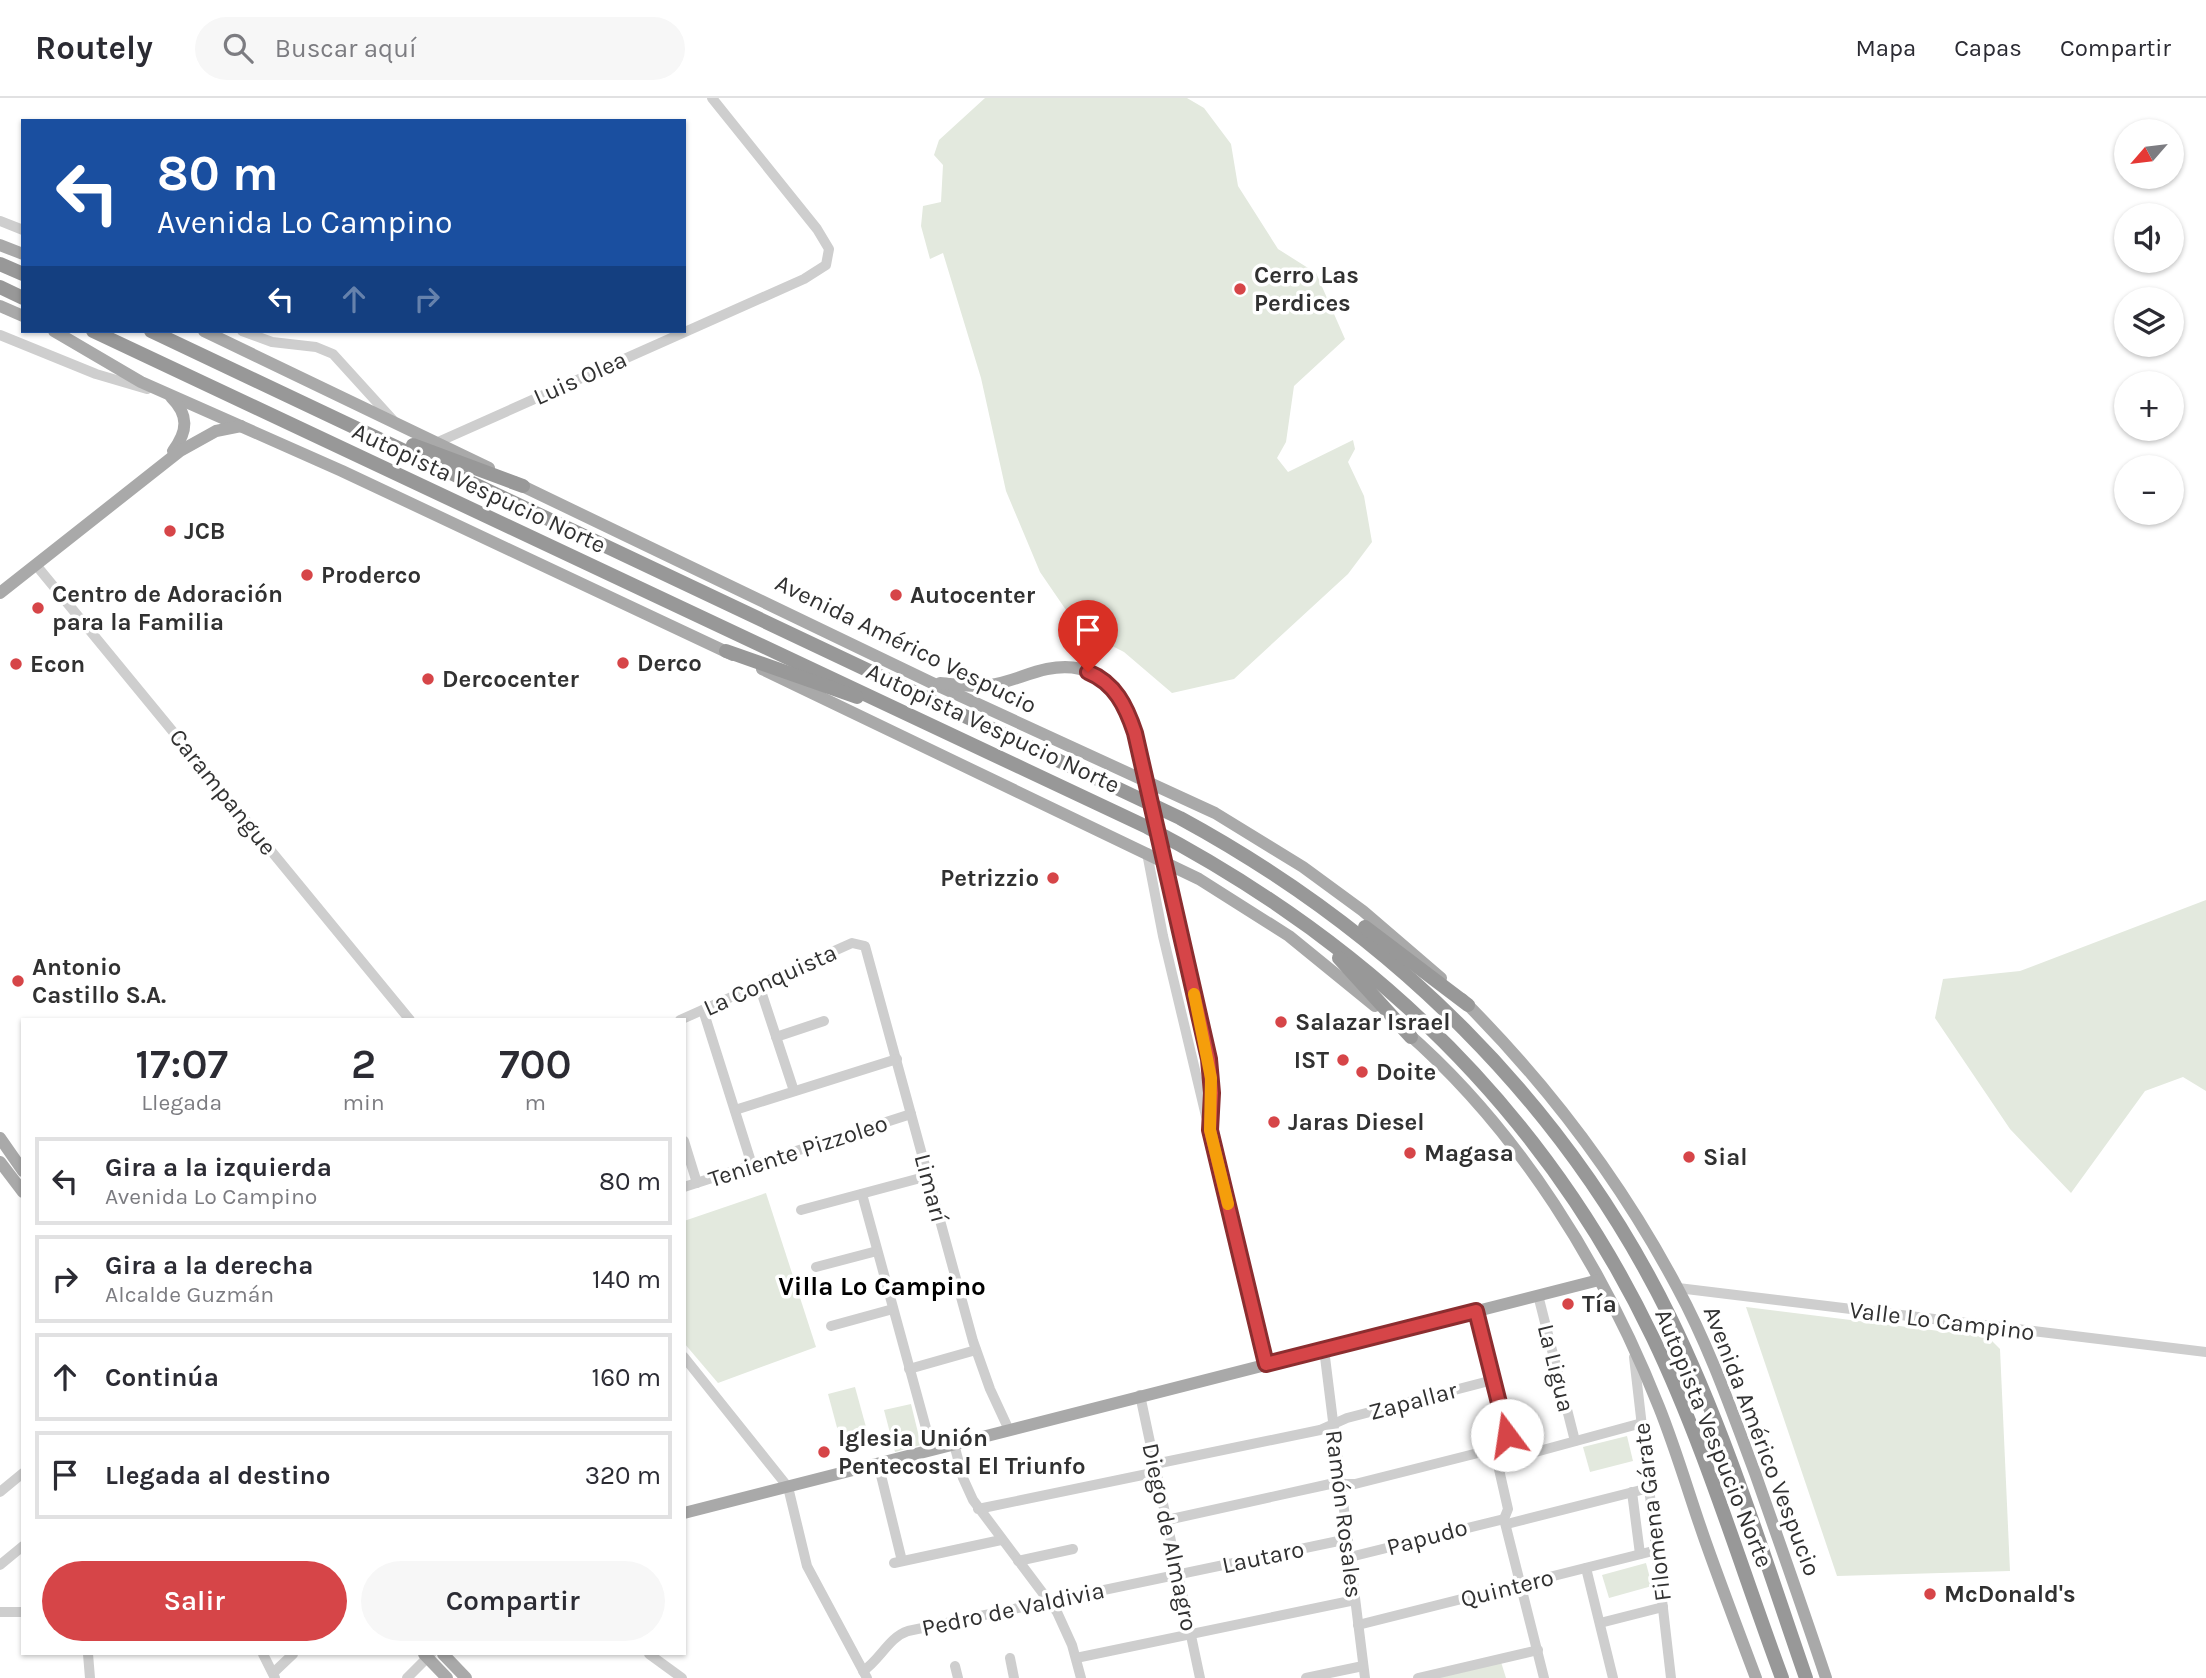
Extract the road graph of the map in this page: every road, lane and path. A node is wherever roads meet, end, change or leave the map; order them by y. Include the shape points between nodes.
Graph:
1 (712, 98) edge
2 (0, 221) edge
3 (21, 229) edge
4 (0, 246) edge
5 (21, 253) edge
6 (0, 264) edge
7 (21, 273) edge
8 (0, 287) edge
9 (21, 297) edge
10 (0, 306) edge
11 (21, 315) edge
12 (686, 332) edge
13 (57, 333) edge
14 (97, 333) edge
15 (154, 333) edge
16 (208, 333) edge
17 (247, 333) edge
18 (683, 333) edge
19 (0, 335) edge
20 (169, 395) junction
21 (394, 420) junction
22 (347, 423) junction
23 (242, 426) junction
24 (438, 442) junction
25 (164, 462) junction
26 (523, 486) junction
27 (36, 565) junction
28 (0, 593) edge
29 (726, 651) junction
30 (930, 682) junction
31 (901, 710) junction
32 (1147, 853) junction
33 (1295, 886) junction
34 (1287, 910) junction
35 (862, 944) joint
36 (759, 985) junction
37 (1468, 1004) junction
38 (703, 1010) junction
39 (408, 1018) edge
40 (685, 1018) edge
41 (824, 1020) dead end
42 (776, 1037) junction
43 (1411, 1037) junction
44 (897, 1059) junction
45 (794, 1091) junction
46 (735, 1110) junction
47 (911, 1114) junction
48 (1210, 1130) junction
49 (0, 1138) edge
50 (686, 1147) edge
51 (0, 1162) edge
52 (752, 1165) junction
53 (21, 1168) edge
54 (928, 1176) junction
55 (697, 1183) junction
56 (686, 1186) edge
57 (21, 1189) edge
58 (862, 1194) junction
59 (801, 1210) dead end
60 (877, 1251) junction
61 (816, 1267) dead end
62 (1599, 1280) junction
63 (1678, 1288) junction
64 (1538, 1295) junction
65 (892, 1309) junction
66 (1476, 1311) junction
67 (831, 1326) dead end
68 (1633, 1346) junction
69 (1324, 1349) junction
70 (976, 1350) junction
71 (2206, 1352) edge
72 (686, 1363) edge
73 (1266, 1364) junction
74 (909, 1369) junction
75 (1493, 1380) junction
76 (1140, 1395) junction
77 (1642, 1423) junction
78 (1333, 1424) junction
79 (1009, 1430) junction
80 (1575, 1441) junction
81 (954, 1444) junction
82 (932, 1450) junction
83 (1503, 1453) junction
84 (878, 1463) junction
85 (1156, 1468) junction
86 (21, 1475) edge
87 (1341, 1484) junction
88 (788, 1487) junction
89 (1649, 1488) junction
90 (0, 1492) edge
91 (1632, 1492) junction
92 (978, 1509) junction
93 (686, 1512) edge
94 (1167, 1520) junction
95 (1505, 1521) junction
96 (1348, 1539) junction
97 (1001, 1540) junction
98 (21, 1548) edge
99 (1073, 1549) dead end
100 (1657, 1550) junction
101 (1640, 1554) junction
102 (1350, 1557) junction
103 (1017, 1561) junction
104 (0, 1565) edge
105 (1586, 1568) junction
106 (1178, 1574) junction
107 (1522, 1584) junction
108 (1355, 1600) junction
109 (1050, 1602) junction
110 (1663, 1607) junction
111 (0, 1612) edge
112 (21, 1612) edge
113 (1600, 1623) junction
114 (1358, 1625) junction
115 (1191, 1634) junction
116 (1538, 1650) junction
117 (88, 1655) edge
118 (264, 1655) edge
119 (292, 1655) edge
120 (428, 1655) edge
121 (444, 1655) edge
122 (650, 1655) edge
123 (1010, 1658) dead end
124 (1076, 1658) junction
125 (1363, 1666) junction
126 (956, 1667) dead end
127 (865, 1675) edge
128 (274, 1676) edge
129 (90, 1678) edge
130 (407, 1678) edge
131 (447, 1678) edge
132 (466, 1678) edge
133 (682, 1678) edge
134 (958, 1678) edge
135 (1014, 1678) edge
136 (1081, 1678) edge
137 (1200, 1678) edge
138 (1306, 1678) edge
139 (1365, 1678) edge
140 (1418, 1678) edge
141 (1545, 1678) edge
142 (1613, 1678) edge
143 (1671, 1678) edge
144 (1755, 1678) edge
145 (1782, 1678) edge
146 (1806, 1678) edge
147 (1826, 1678) edge

1 - 12 street, Luis Olea via 817,229 830,256 822,269 804,279
2 - 3 street
4 - 5 main road
6 - 7 highway
8 - 9 highway
10 - 11 main road
13 - 20 main road
14 - 31 highway, Autopista Vespucio Norte
15 - 22 highway, Autopista Vespucio Norte
16 - 21 main road, Avenida Américo Vespucio
17 - 21 street, Avenida Américo Vespucio via 330,352
18 - 24 street, Luis Olea
19 - 20 street via 96,374
20 - 23 main road
20 - 25 main road via 183,413 186,429
21 - 24 main road, Avenida Américo Vespucio
22 - 26 highway
22 - 33 highway, Autopista Vespucio Norte via 1116,786
23 - 25 main road via 204,436
23 - 29 main road
24 - 26 main road, Avenida Américo Vespucio
25 - 27 main road
26 - 30 main road, Avenida Américo Vespucio
27 - 28 main road
27 - 39 street, Carampangue
29 - 31 highway
29 - 32 main road
30 - 37 main road, Avenida Américo Vespucio via 1241,828 1363,911
30 - 48 main road, bridge via 986,686 1051,668 1088,672 1109,685 1123,703 1142,763 1210,1068
31 - 34 highway, Autopista Vespucio Norte via 1147,827
32 - 43 main road via 1214,888 1289,936
32 - 48 street
33 - 37 highway via 1361,924
33 - 146 highway, Autopista Vespucio Norte via 1390,959 1487,1051 1550,1126 1610,1211 1693,1367
34 - 43 highway via 1346,964
34 - 145 highway, Autopista Vespucio Norte via 1366,970 1456,1052 1520,1126 1587,1219 1668,1371
35 - 36 street, La Conquista via 852,943
35 - 44 street, Limarí via 869,953
36 - 38 street, La Conquista
36 - 42 street
37 - 63 main road, Avenida Américo Vespucio via 1577,1130 1618,1187
38 - 40 street, La Conquista
38 - 46 street
41 - 42 street
42 - 45 street
43 - 62 main road via 1508,1143
44 - 45 street
44 - 47 street, Limarí
45 - 46 street
46 - 52 street
47 - 52 street, Teniente Pizzoleo
47 - 54 street, Limarí
48 - 73 main road
49 - 53 main road
50 - 55 street
51 - 57 main road
52 - 55 street, Teniente Pizzoleo
54 - 58 street
54 - 70 street, Limarí
55 - 56 street, Teniente Pizzoleo
58 - 59 street
58 - 60 street
60 - 61 street
60 - 65 street
62 - 64 main road
62 - 68 main road
63 - 71 street, Valle Lo Campino
63 - 147 main road, Avenida Américo Vespucio via 1727,1397
64 - 66 main road
64 - 80 street, La Ligua
65 - 67 street
65 - 74 street
66 - 69 main road
66 - 75 street
68 - 77 street, Filomena Gárate
68 - 144 main road via 1668,1430
69 - 73 main road
69 - 78 street, Ramón Rosales
70 - 74 street
70 - 79 street, Limarí
72 - 88 street
73 - 76 main road
74 - 82 street
75 - 78 street, Zapallar
75 - 83 street via 1507,1435
76 - 79 main road
76 - 85 street, Diego de Almagro
77 - 80 street
77 - 89 street, Filomena Gárate
78 - 85 street, Zapallar
78 - 87 street, Ramón Rosales
79 - 81 main road
80 - 83 street via 1521,1456
81 - 82 main road
81 - 92 street
82 - 84 main road
83 - 87 street via 1486,1451
83 - 95 street via 1498,1465 1508,1509
84 - 88 main road
84 - 97 street via 898,1562
85 - 92 street, Zapallar
85 - 94 street, Diego de Almagro
86 - 90 street
87 - 94 street
87 - 96 street, Ramón Rosales
88 - 93 main road
88 - 127 street via 807,1566
89 - 91 street, Papudo
89 - 100 street, Filomena Gárate
91 - 95 street, Papudo
91 - 101 street
92 - 97 street
94 - 106 street, Diego de Almagro
95 - 102 street, Papudo
95 - 107 street
96 - 102 street, Ramón Rosales
96 - 106 street, Lautaro
97 - 103 street
98 - 104 street
99 - 103 street
100 - 101 street, Quintero
100 - 110 street, Filomena Gárate
101 - 105 street, Quintero
102 - 108 street, Ramón Rosales
103 - 109 street
105 - 107 street, Quintero
105 - 113 street
106 - 109 street, Pedro de Valdivia
106 - 115 street, Diego de Almagro
107 - 114 street, Quintero
107 - 116 street
108 - 114 street, Ramón Rosales
108 - 115 street
109 - 124 street
109 - 127 street, Pedro de Valdivia via 904,1632
110 - 113 street
110 - 143 street, Filomena Gárate
111 - 112 street
113 - 142 street
114 - 125 street, Ramón Rosales
115 - 124 street
115 - 137 street, Diego de Almagro
116 - 140 street
116 - 141 street
117 - 129 street
118 - 128 street
119 - 128 street
120 - 130 street
120 - 131 main road
121 - 132 main road
122 - 133 street
123 - 135 street
124 - 136 street
125 - 138 street
125 - 139 street, Ramón Rosales
126 - 134 street

